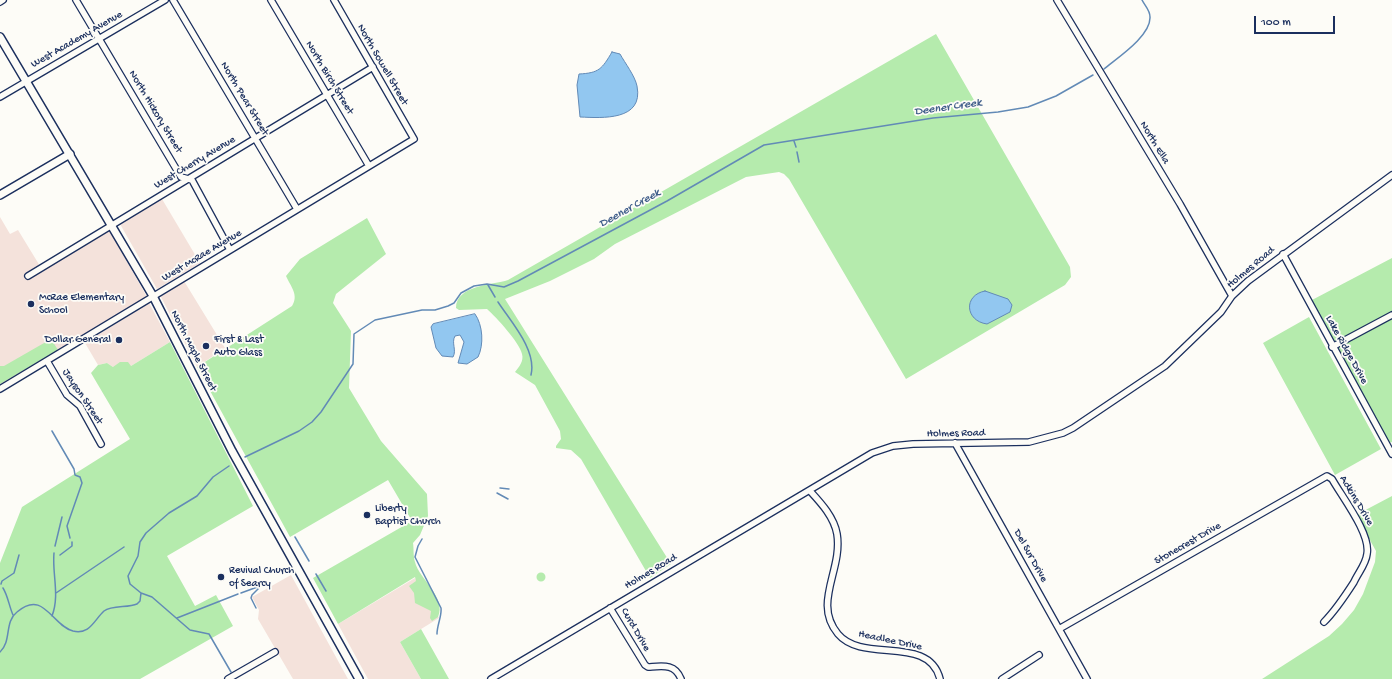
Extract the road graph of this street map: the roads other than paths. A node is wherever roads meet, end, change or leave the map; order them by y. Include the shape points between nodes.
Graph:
1 (3, 0) edge
2 (76, 0) edge
3 (165, 0) edge
4 (173, 0) edge
5 (271, 0) edge
6 (334, 0) edge
7 (1057, 0) edge
8 (0, 2) edge
9 (0, 37) edge
10 (99, 39) junction
11 (373, 68) junction
12 (26, 81) junction
13 (327, 95) junction
14 (0, 97) edge
15 (256, 138) junction
16 (414, 140) joint
17 (70, 154) junction
18 (369, 166) junction
19 (1392, 175) edge
20 (188, 179) junction
21 (0, 195) edge
22 (297, 210) junction
23 (112, 224) junction
24 (230, 250) junction
25 (1283, 254) junction
26 (28, 276) dead end
27 (153, 296) junction
28 (1232, 296) junction
29 (1392, 315) edge
30 (1332, 347) junction
31 (47, 361) junction
32 (0, 389) edge
33 (955, 443) junction
34 (101, 444) dead end
35 (1390, 446) edge
36 (1392, 454) edge
37 (1326, 476) joint
38 (810, 491) junction
39 (610, 608) junction
40 (1324, 622) dead end
41 (1059, 629) junction
42 (275, 652) dead end
43 (1039, 655) dead end
44 (228, 679) edge
45 (359, 679) edge
46 (490, 679) edge
47 (681, 679) edge
48 (940, 679) edge
49 (1002, 679) edge
50 (1088, 679) edge

1 - 8 street
2 - 10 street, North Hickory Street
3 - 10 street, West Academy Avenue
4 - 15 street, North Pear Street
5 - 13 street, North Birch Street
6 - 11 street, North Sowell Street
7 - 28 street, North Ella via 1180,204
9 - 12 main road, North Maple Street
10 - 12 street, West Academy Avenue
10 - 20 street, North Hickory Street via 182,177
11 - 13 street, West Cherry Avenue
11 - 16 street, North Sowell Street
12 - 14 street, West Academy Avenue
12 - 17 main road, North Maple Street
13 - 15 street, West Cherry Avenue
13 - 18 street, North Birch Street
15 - 20 street, West Cherry Avenue
15 - 22 street, North Pear Street
16 - 18 street, West McRae Avenue
17 - 21 main road
17 - 23 main road, North Maple Street
18 - 22 street, West McRae Avenue
19 - 25 street, Holmes Road
20 - 23 street, West Cherry Avenue
20 - 24 street, North Hickory Street via 192,180
22 - 24 street, West McRae Avenue
23 - 26 street, West Cherry Avenue
23 - 27 main road, North Maple Street
24 - 27 street, West McRae Avenue
25 - 28 street, Holmes Road
25 - 30 street, Lake Ridge Drive
27 - 31 street, West McRae Avenue
27 - 45 main road, North Maple Street via 232,451
28 - 33 street, Holmes Road via 1221,312 1156,374 1073,428 1029,442
29 - 30 street
30 - 35 street, Lake Ridge Drive
31 - 32 street, West McRae Avenue
31 - 34 street, Jayson Street via 67,395 80,406
33 - 38 street, Holmes Road via 893,446 872,453
33 - 41 street, Del Sur Drive
35 - 36 street, Lake Ridge Drive
37 - 40 street, Adkins Drive via 1332,479 1363,532 1368,548 1366,561 1347,593
37 - 41 street, Stonecrest Drive
38 - 39 street, Holmes Road
38 - 48 street, Headlee Drive via 829,516 837,534 836,562 826,608 838,635 847,642 860,646 921,656 936,667
39 - 46 street, Holmes Road
39 - 47 street, Curd Drive via 645,666 669,666 677,671
41 - 50 street, Del Sur Drive
42 - 44 street
43 - 49 street

